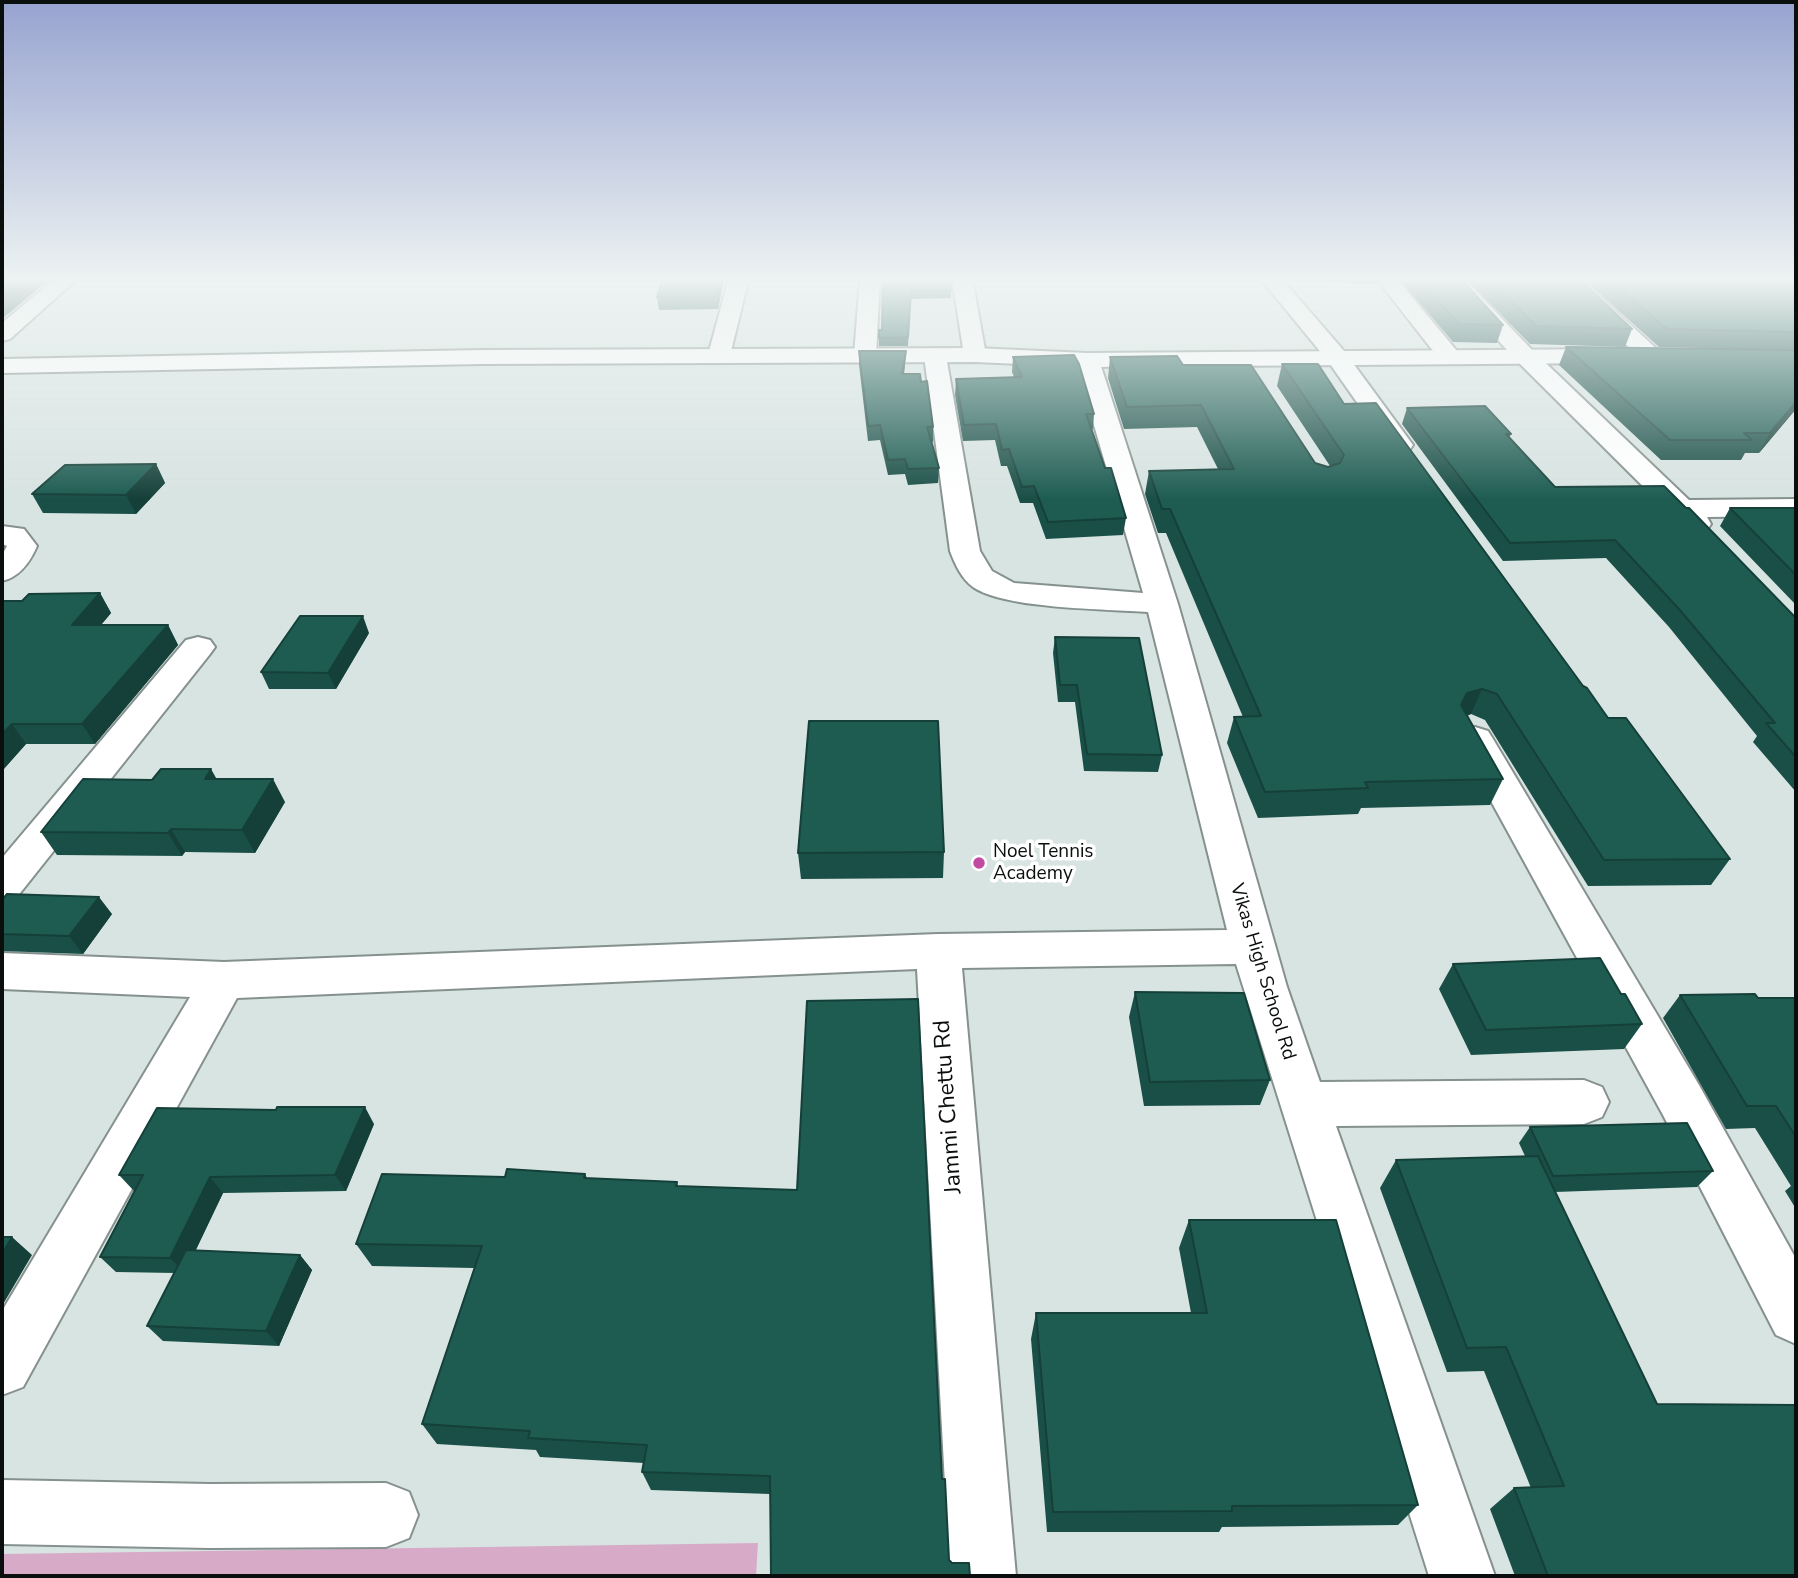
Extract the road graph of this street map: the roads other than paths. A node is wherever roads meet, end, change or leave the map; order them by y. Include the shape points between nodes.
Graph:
1 (720, 352) edge
2 (865, 352) edge
3 (974, 352) edge
4 (1332, 352) edge
5 (1444, 352) edge
6 (1521, 352) edge
7 (1646, 352) edge
8 (719, 355) junction
9 (975, 355) junction
10 (1524, 355) junction
11 (865, 356) junction
12 (935, 356) junction
13 (1336, 356) junction
14 (1448, 356) junction
15 (1651, 356) junction
16 (1678, 356) edge
17 (1244, 358) junction
18 (1087, 360) junction
19 (2, 366) edge
20 (1258, 380) edge
21 (1416, 468) edge
22 (1796, 508) edge
23 (1684, 509) junction
24 (2, 535) edge
25 (1712, 538) edge
26 (2, 572) edge
27 (1162, 604) junction
28 (198, 647) dead end
29 (1470, 729) edge
30 (2, 886) edge
31 (1252, 947) junction
32 (938, 951) junction
33 (2, 971) edge
34 (224, 980) junction
35 (1584, 1102) dead end
36 (1303, 1104) junction
37 (1796, 1315) edge
38 (2, 1366) edge
39 (2, 1512) edge
40 (386, 1515) dead end
41 (983, 1576) edge
42 (1462, 1576) edge

1 - 8 street
2 - 11 street
3 - 9 street
4 - 13 street
5 - 14 street
6 - 10 street
7 - 15 street
8 - 11 street
8 - 19 street
9 - 12 street
9 - 18 street
10 - 14 street
10 - 15 street
10 - 23 street
11 - 12 street
12 - 27 street via 970,567 988,584 1009,592
13 - 14 street
13 - 17 street
13 - 21 street
15 - 16 street
17 - 18 street
17 - 20 street
18 - 27 street, Vikas High School Rd
22 - 23 street
23 - 25 street
24 - 26 street via 14,535 22,545
27 - 31 street, Vikas High School Rd
28 - 30 street
29 - 37 street via 1681,1100
31 - 32 street
31 - 36 street, Vikas High School Rd
32 - 34 street
32 - 41 street, Jammi Chettu Rd
33 - 34 street
34 - 38 street
35 - 36 street
36 - 42 street, Vikas High School Rd
39 - 40 street

